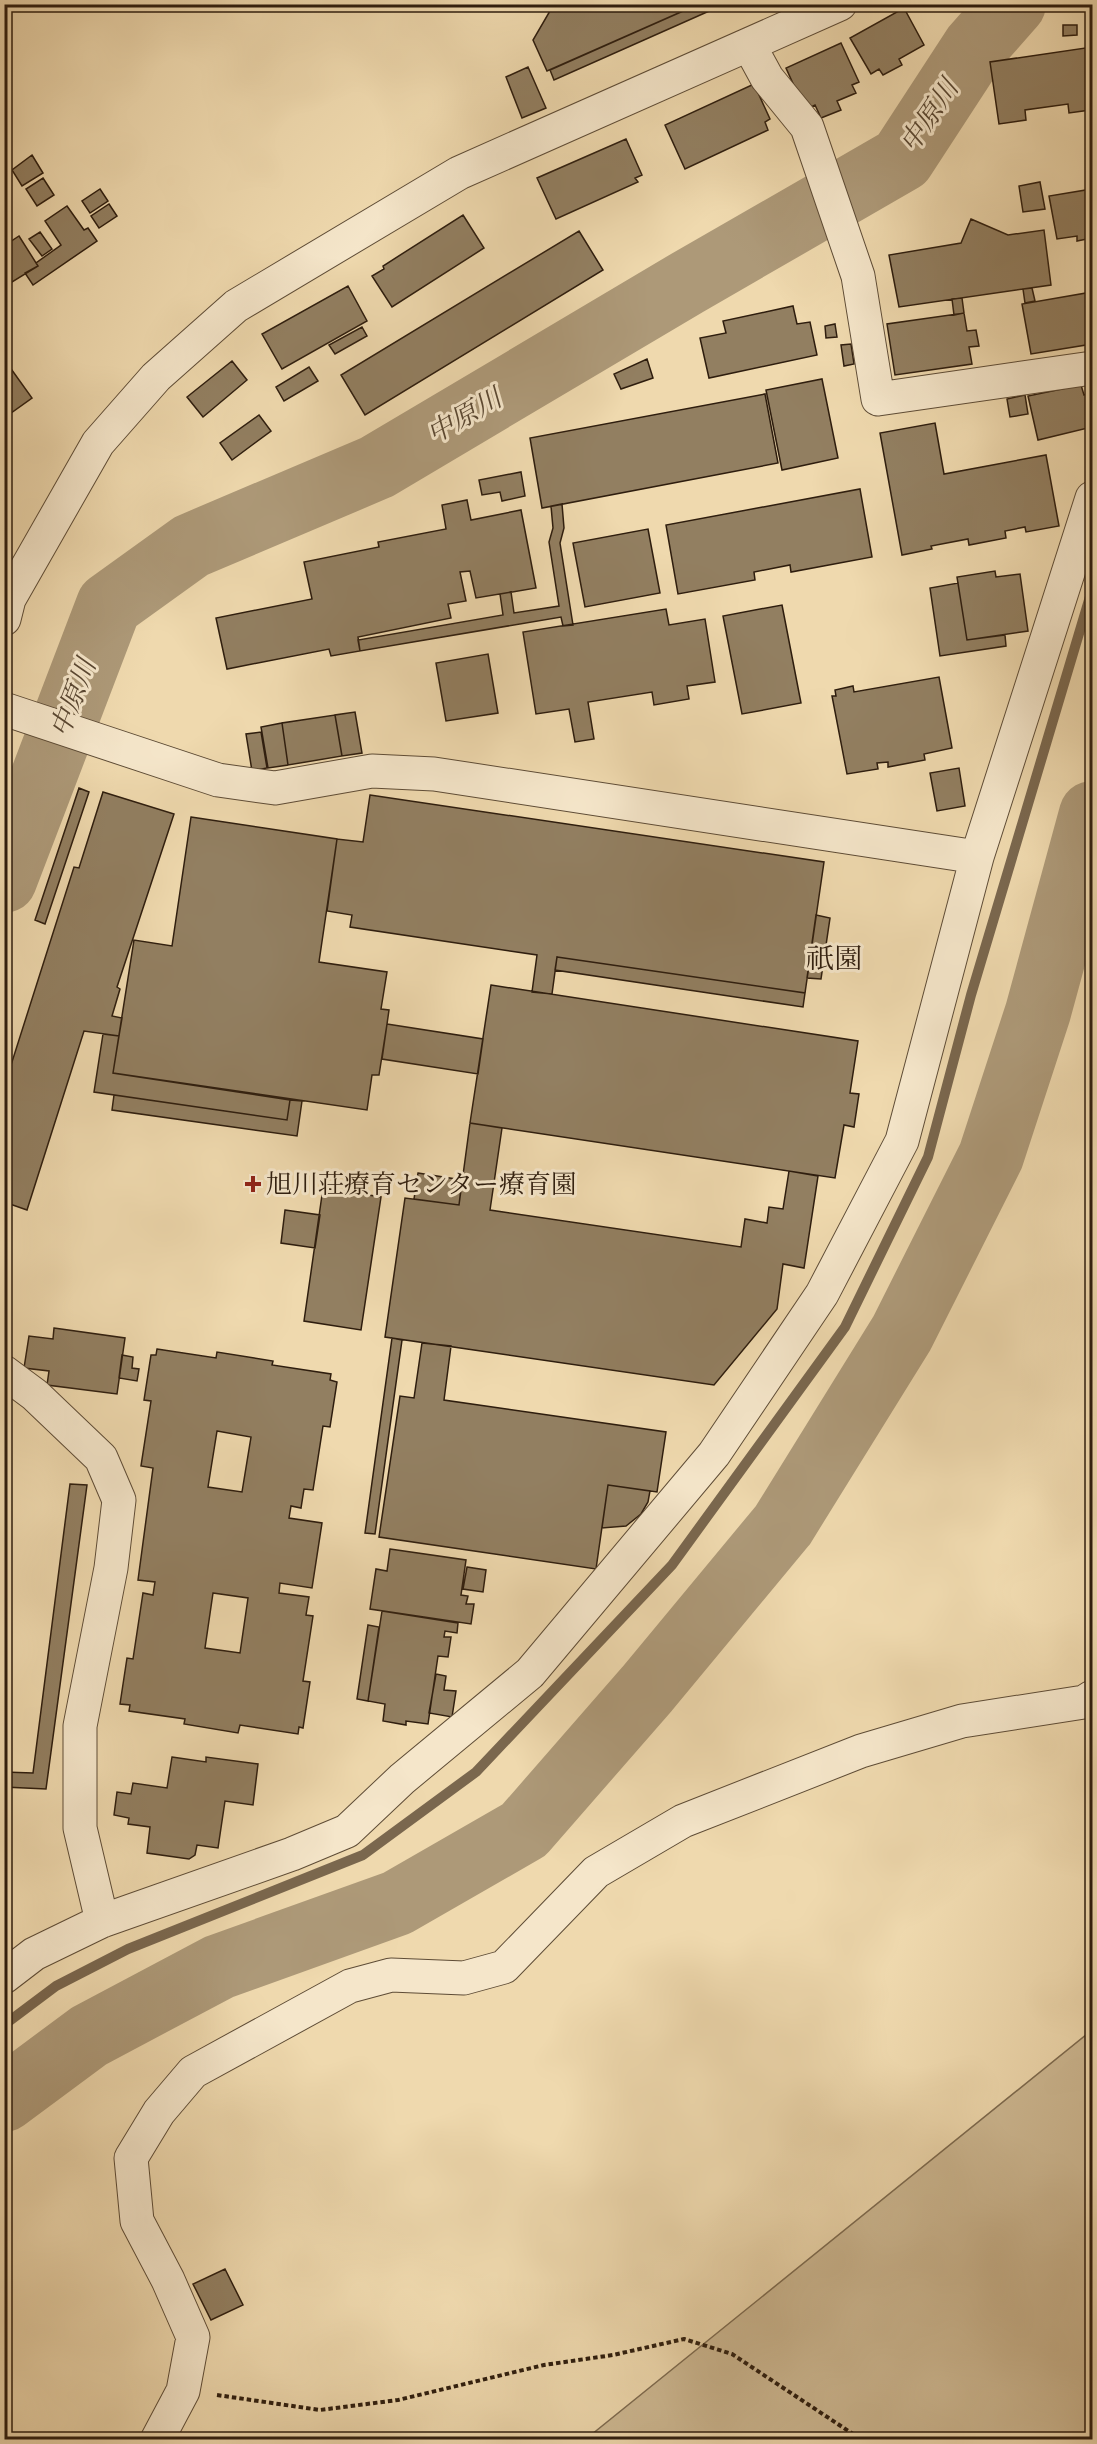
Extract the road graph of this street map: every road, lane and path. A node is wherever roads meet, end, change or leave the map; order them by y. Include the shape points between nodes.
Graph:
1 (840, 4) edge
2 (749, 45) junction
3 (1092, 368) edge
4 (1092, 498) edge
5 (6, 603) edge
6 (4, 709) edge
7 (977, 857) junction
8 (4, 1372) edge
9 (1092, 1697) edge
10 (102, 1921) junction
11 (4, 1977) edge
12 (183, 2391) junction
13 (157, 2439) edge
14 (862, 2439) edge

1 - 2 street
2 - 3 street via 767,78 807,127 858,276 878,399
2 - 5 street via 459,173 236,306 156,376 98,443
4 - 7 street
6 - 7 street via 218,780 274,788 372,771 434,774
7 - 10 street via 902,1141 822,1294 714,1454 530,1673 402,1779 347,1831
8 - 10 street via 35,1395 101,1458 119,1500 111,1568 80,1726 80,1828
9 - 12 street via 1084,1702 962,1720 861,1752 683,1821 596,1872 504,1967 464,1978 391,1975 350,1986 193,2072 159,2112 131,2158 137,2221 193,2337
10 - 11 street via 34,1954
12 - 13 street
12 - 14 path via 320,2410 398,2400 544,2365 684,2339 732,2354

